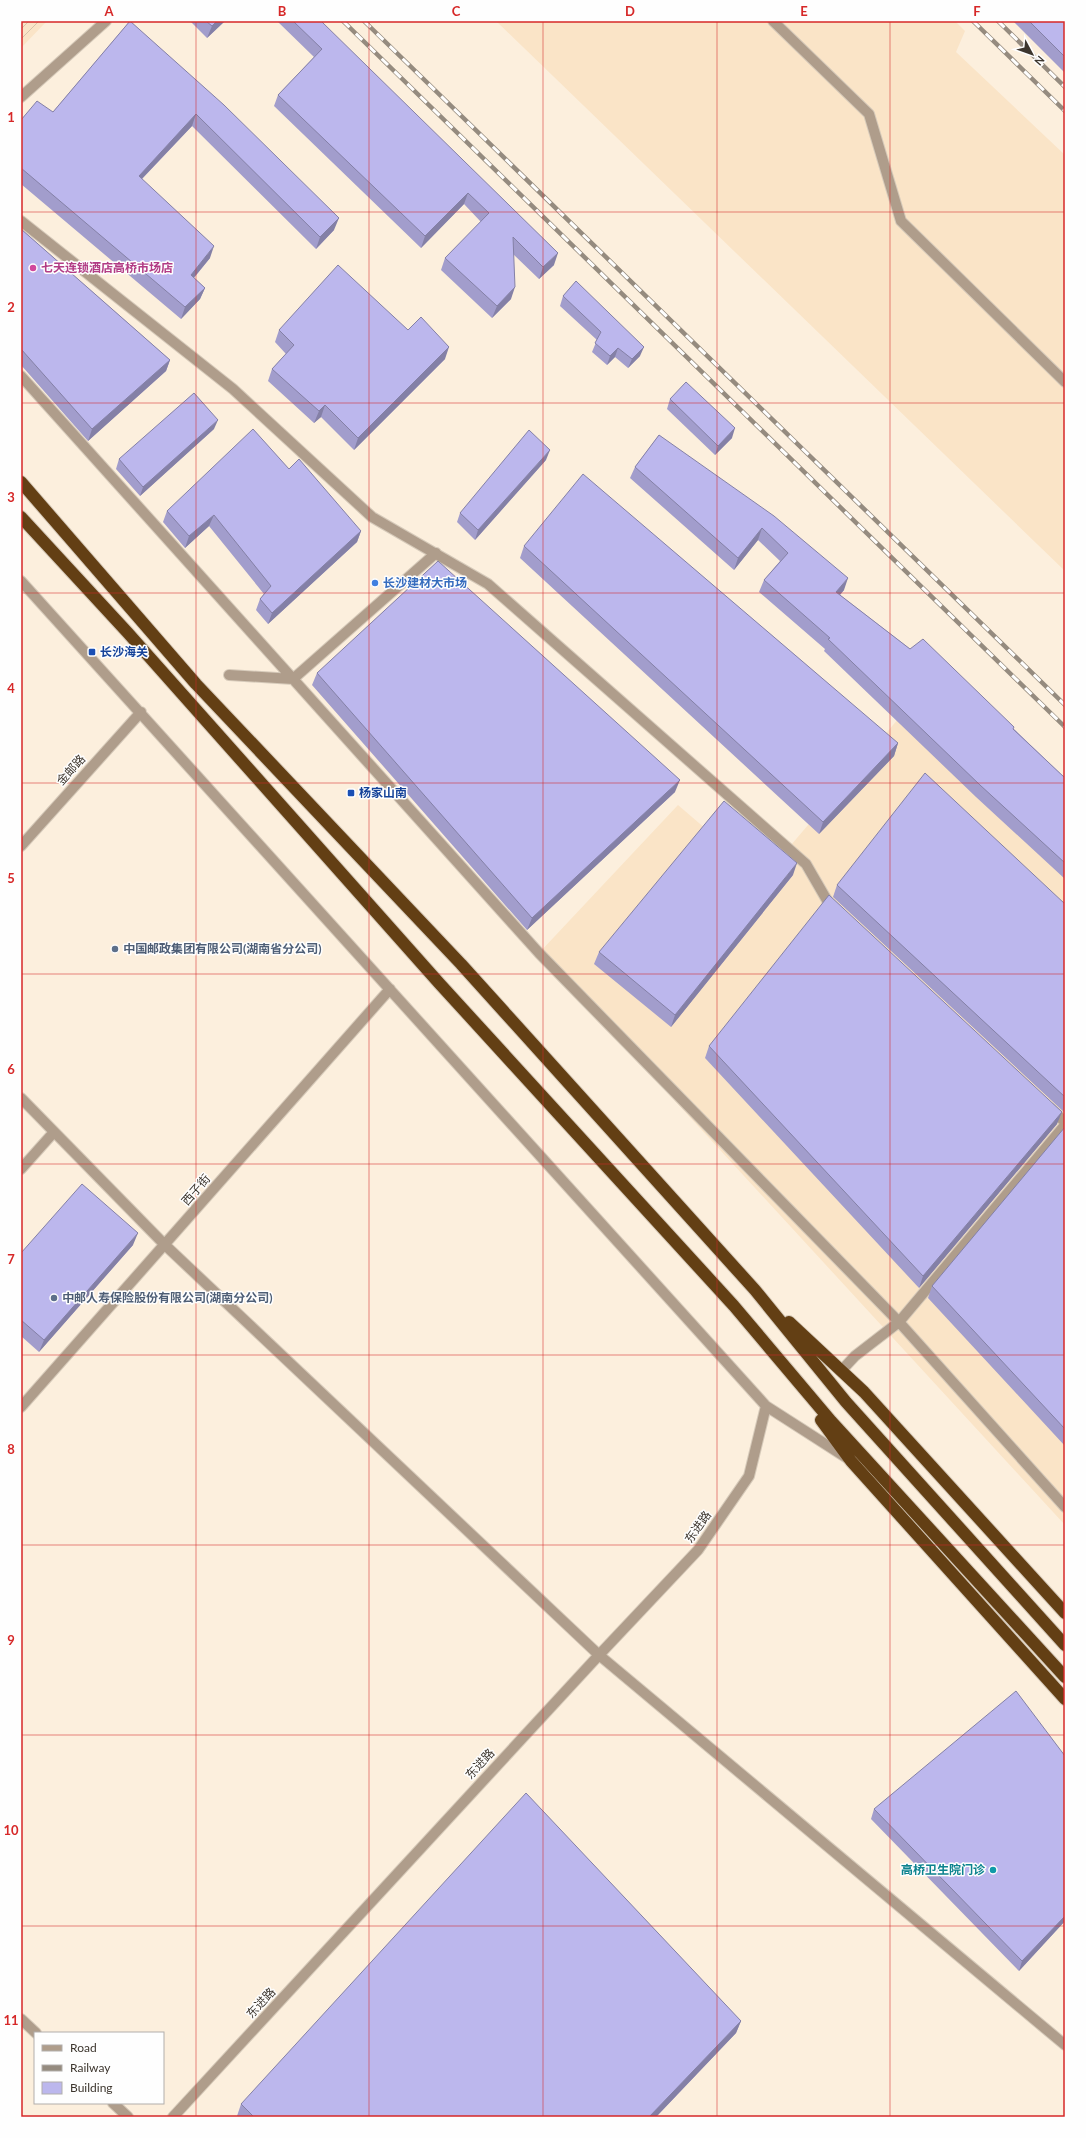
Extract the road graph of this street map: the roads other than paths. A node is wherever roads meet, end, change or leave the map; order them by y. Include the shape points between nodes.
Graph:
1 (106, 21) edge
2 (773, 21) edge
3 (21, 97) edge
4 (21, 221) edge
5 (21, 376) edge
6 (1065, 382) edge
7 (21, 482) edge
8 (21, 517) edge
9 (436, 554) junction
10 (21, 581) edge
11 (229, 675) dead end
12 (293, 679) junction
13 (141, 712) junction
14 (21, 846) edge
15 (840, 913) edge
16 (390, 988) junction
17 (21, 1098) edge
18 (1042, 1101) edge
19 (1065, 1123) edge
20 (54, 1132) junction
21 (21, 1169) edge
22 (165, 1245) junction
23 (755, 1290) junction
24 (734, 1306) junction
25 (899, 1322) junction
26 (841, 1371) junction
27 (21, 1406) edge
28 (766, 1406) junction
29 (851, 1461) junction
30 (1065, 1508) edge
31 (1065, 1613) edge
32 (1065, 1645) edge
33 (599, 1654) junction
34 (1065, 1677) edge
35 (1065, 1699) edge
36 (21, 2019) edge
37 (35, 2032) edge
38 (1065, 2045) edge
39 (114, 2104) edge
40 (128, 2117) edge
41 (173, 2117) edge

1 - 3 street
2 - 6 street via 868,114 901,220
4 - 9 street via 233,388 372,517
5 - 12 street
7 - 23 highway via 196,684 461,964
8 - 24 highway via 128,633 439,983
9 - 12 street
9 - 15 street via 488,584 806,864 828,902
10 - 13 street
11 - 12 street
12 - 25 street via 539,953
13 - 14 street, 金邮路
13 - 16 street
16 - 22 street, 西子街
16 - 28 street
17 - 20 street
18 - 19 street
19 - 25 street
20 - 21 street
20 - 22 street
22 - 27 street, 西子街
22 - 33 street
23 - 26 highway
23 - 32 highway via 846,1402
24 - 29 highway
24 - 34 highway via 831,1421
25 - 26 street via 855,1356
25 - 30 street
26 - 31 highway via 864,1392
28 - 29 street
28 - 33 street, 东进路 via 749,1476 698,1550
29 - 35 highway
33 - 38 street
33 - 41 street, 东进路
36 - 37 street
39 - 40 street

